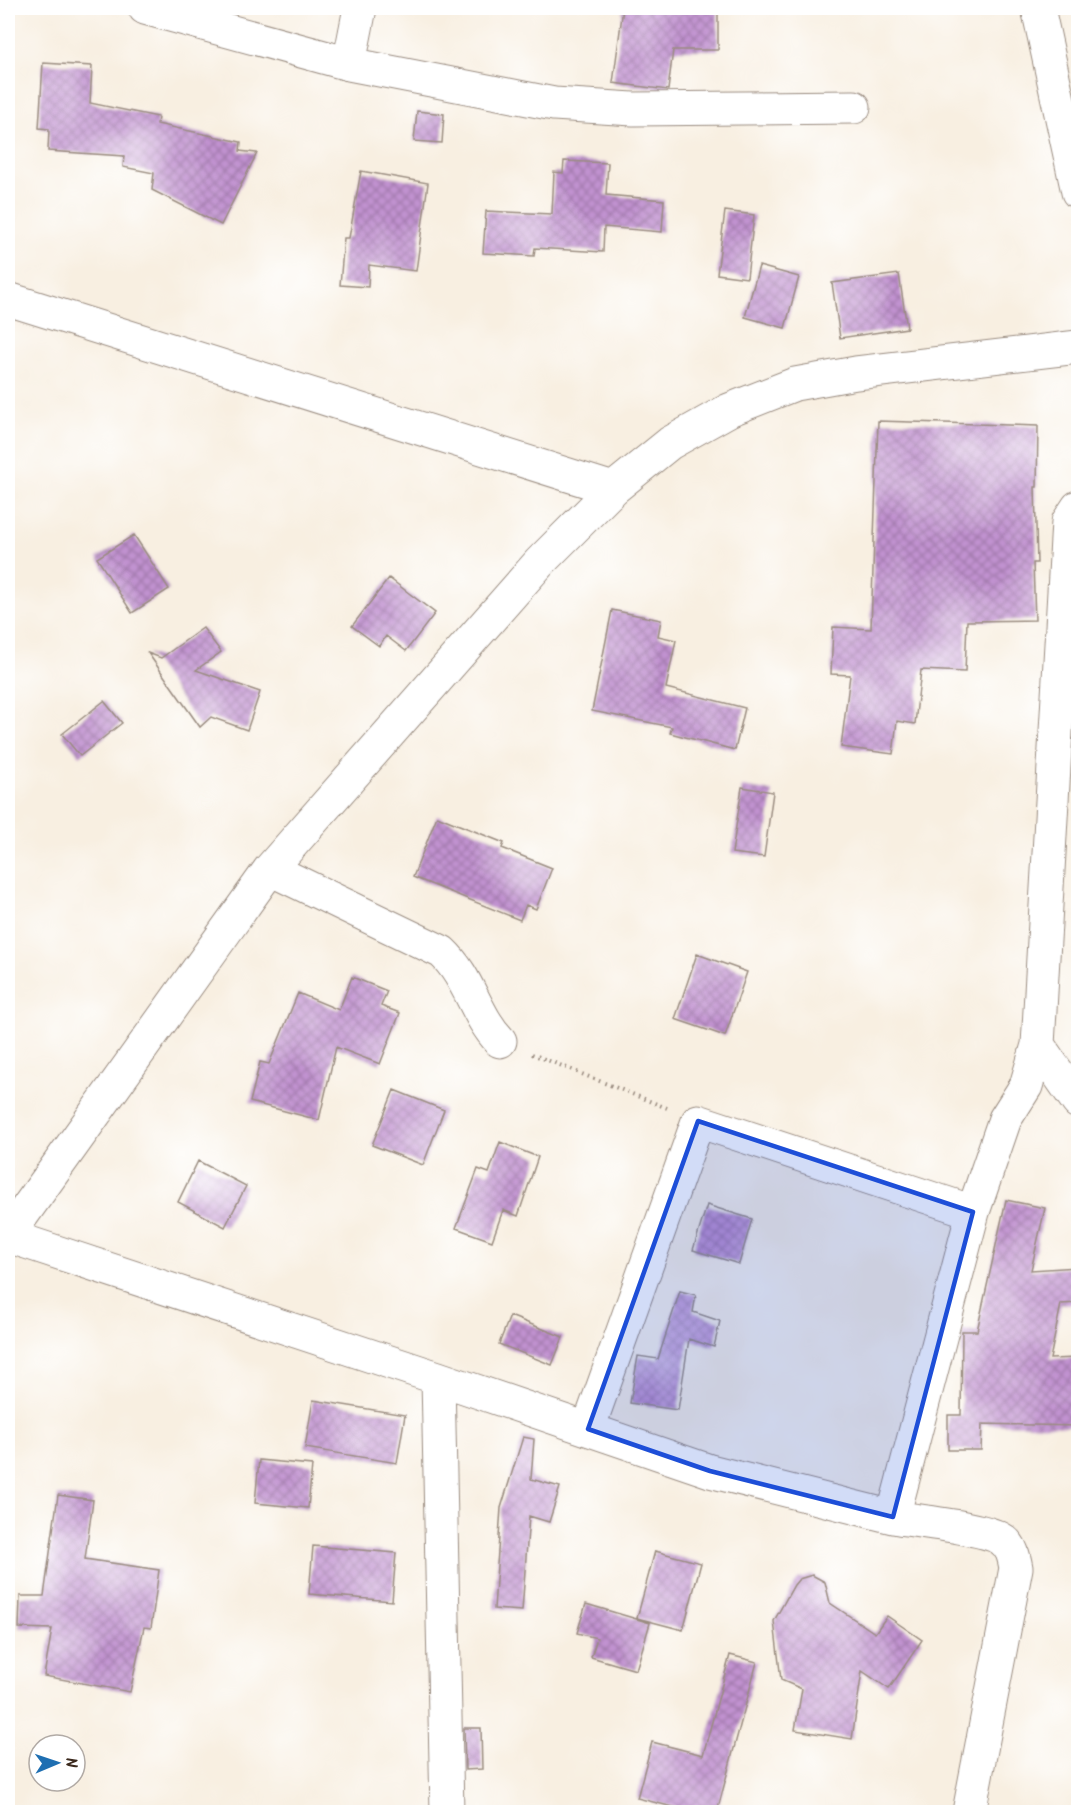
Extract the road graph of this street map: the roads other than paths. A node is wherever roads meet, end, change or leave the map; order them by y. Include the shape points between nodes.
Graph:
1 (145, 8) edge
2 (360, 8) edge
3 (1038, 8) edge
4 (349, 64) junction
5 (854, 107) dead end
6 (1078, 192) edge
7 (8, 299) edge
8 (1078, 347) edge
9 (614, 489) junction
10 (1078, 507) edge
11 (270, 869) junction
12 (500, 1041) road end
13 (1038, 1045) junction
14 (1078, 1102) edge
15 (973, 1212) junction
16 (8, 1236) edge
17 (438, 1378) junction
18 (588, 1429) junction
19 (893, 1518) junction
20 (447, 1812) edge
21 (969, 1812) edge

1 - 4 street
2 - 4 street
3 - 6 street
4 - 5 street via 554,104 633,109
7 - 9 street
8 - 9 street via 795,384 729,410 670,443
9 - 11 street via 540,562
10 - 13 street via 1068,522
11 - 12 street via 442,952 454,964 484,1021
11 - 16 street
13 - 14 street
13 - 15 street via 1026,1086 1005,1119
15 - 18 street via 698,1121
15 - 19 street
16 - 17 street
17 - 18 street
17 - 20 street
18 - 19 street via 710,1471
19 - 21 street via 996,1535 1015,1558

